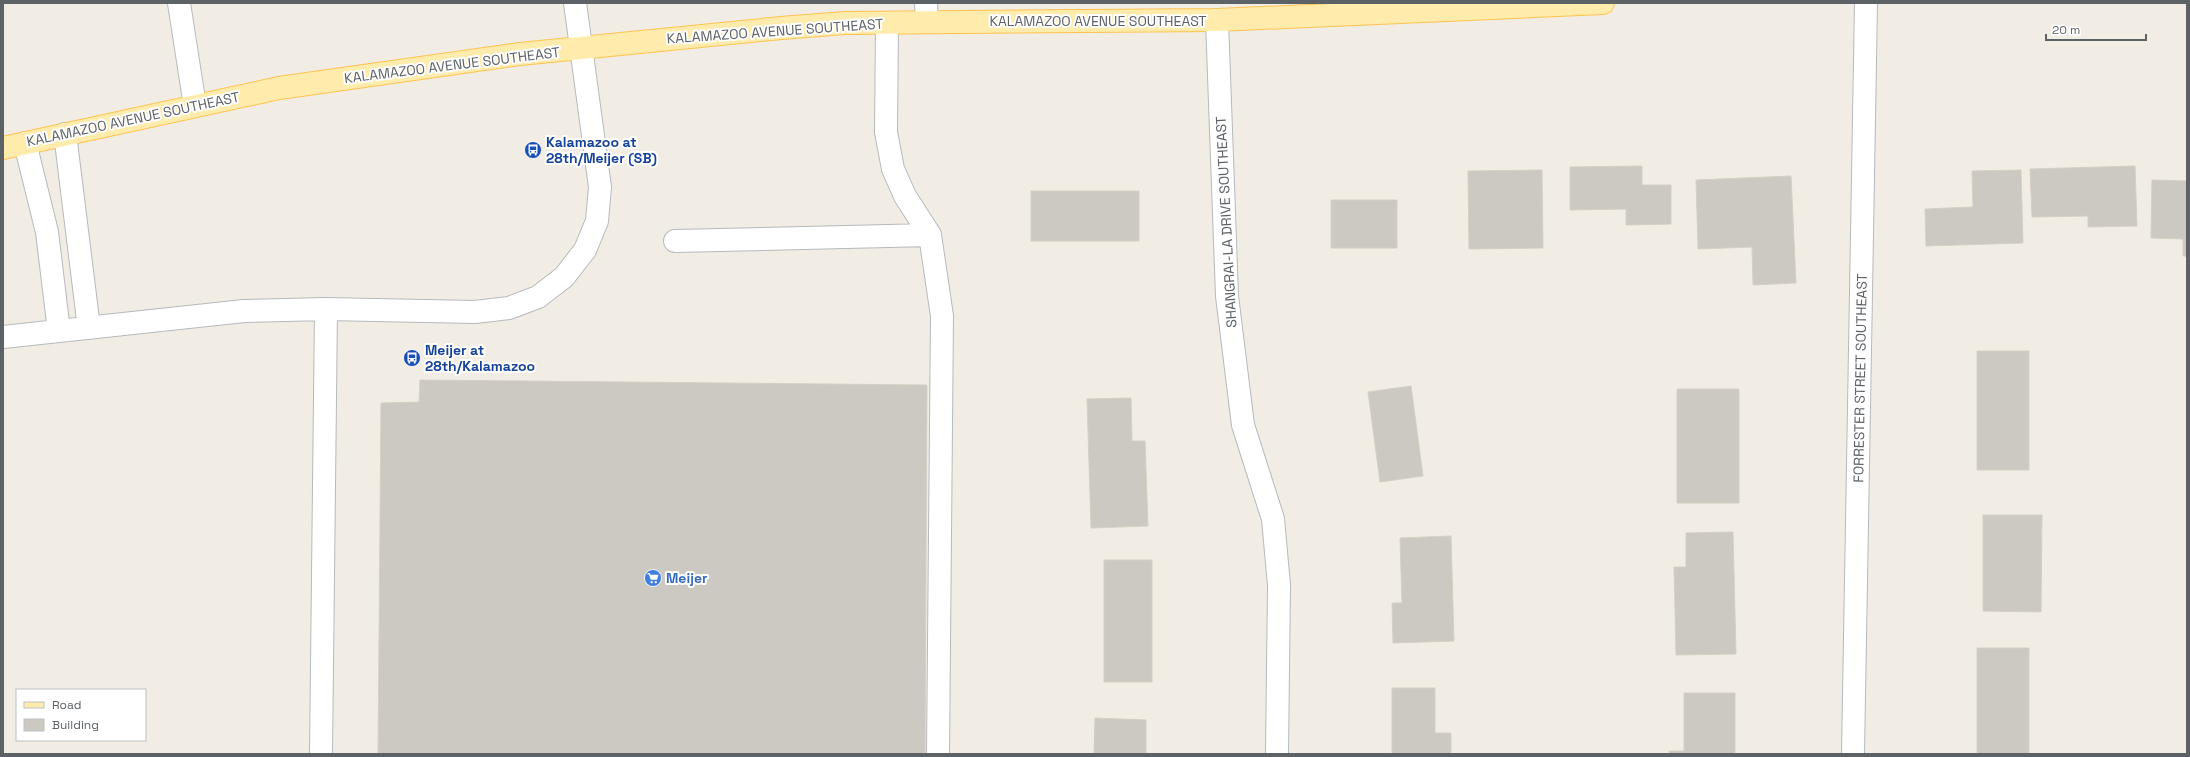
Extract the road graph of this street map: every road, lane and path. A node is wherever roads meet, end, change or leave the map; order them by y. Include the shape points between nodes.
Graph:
1 (179, 3) edge
2 (575, 3) edge
3 (1603, 3) edge
4 (1866, 3) edge
5 (1422, 7) edge
6 (926, 13) edge
7 (1217, 20) junction
8 (886, 23) junction
9 (580, 48) junction
10 (195, 106) junction
11 (65, 134) junction
12 (25, 143) junction
13 (3, 148) edge
14 (930, 235) junction
15 (675, 241) dead end
16 (326, 309) junction
17 (89, 328) junction
18 (59, 331) junction
19 (3, 337) edge
20 (321, 754) edge
21 (938, 754) edge
22 (1276, 754) edge
23 (1853, 754) edge

1 - 10 street
2 - 9 street
3 - 5 main road, KALAMAZOO AVENUE SOUTHEAST
4 - 23 street, FORRESTER STREET SOUTHEAST
5 - 7 main road, KALAMAZOO AVENUE SOUTHEAST
6 - 7 main road, KALAMAZOO AVENUE SOUTHEAST
6 - 8 main road, KALAMAZOO AVENUE SOUTHEAST
7 - 22 street, SHANGRAI-LA DRIVE SOUTHEAST via 1227,296 1243,425 1273,519 1279,585
8 - 9 main road, KALAMAZOO AVENUE SOUTHEAST via 781,28
8 - 14 street via 886,132 892,161 905,196
9 - 10 main road, KALAMAZOO AVENUE SOUTHEAST via 279,88
9 - 16 street via 600,187 597,220 585,250 564,277 538,297 509,308 475,312
10 - 11 main road, KALAMAZOO AVENUE SOUTHEAST
11 - 12 main road, KALAMAZOO AVENUE SOUTHEAST
11 - 17 street
12 - 13 main road, KALAMAZOO AVENUE SOUTHEAST
12 - 18 street via 47,232
14 - 15 street
14 - 21 street via 942,316
16 - 17 street via 244,311
16 - 20 street
17 - 18 street
18 - 19 street

